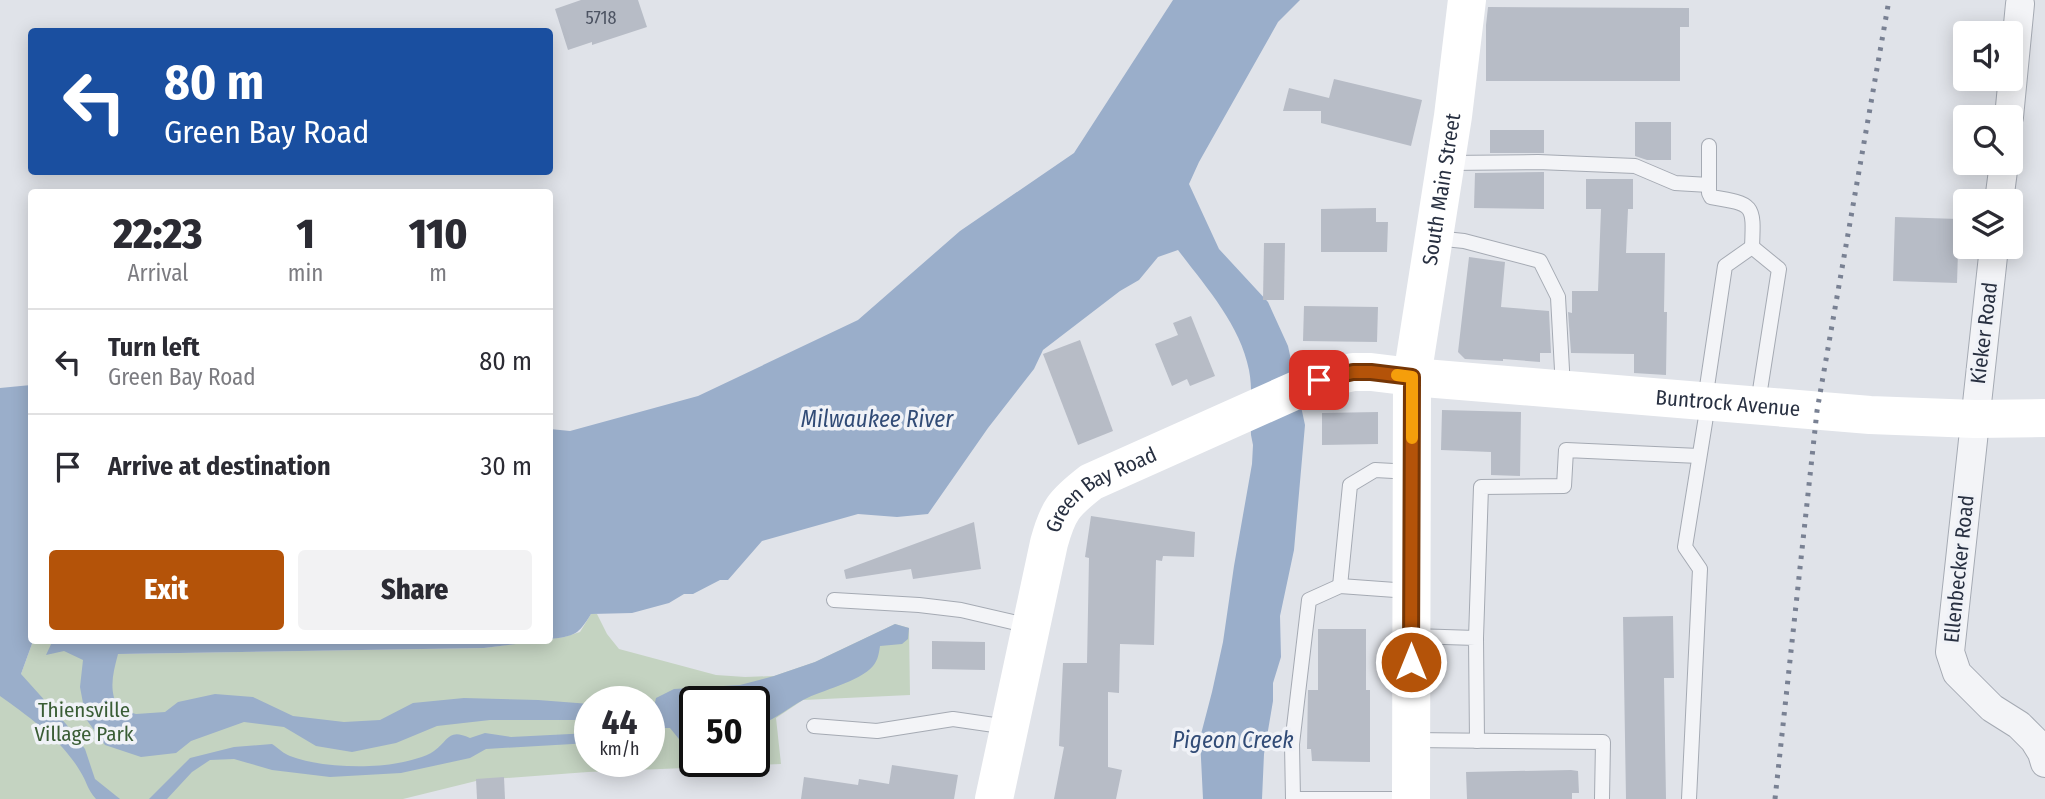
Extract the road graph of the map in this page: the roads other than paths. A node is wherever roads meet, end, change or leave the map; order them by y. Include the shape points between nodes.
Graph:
1 (1467, 0) edge
2 (2020, 4) dead end
3 (2010, 105) edge
4 (1709, 146) dead end
5 (1445, 163) junction
6 (1709, 185) junction
7 (1433, 238) junction
8 (1752, 247) junction
9 (1993, 259) edge
10 (1412, 377) junction
11 (1563, 390) junction
12 (1707, 401) junction
13 (1758, 406) junction
14 (2045, 418) edge
15 (1975, 419) junction
16 (1699, 456) junction
17 (1412, 472) junction
18 (1340, 586) junction
19 (1412, 591) junction
20 (834, 600) dead end
21 (1031, 627) junction
22 (1412, 635) junction
23 (1476, 638) junction
24 (814, 726) dead end
25 (1009, 728) junction
26 (1411, 740) junction
27 (1477, 741) junction
28 (2045, 763) edge
29 (994, 799) edge
30 (1402, 799) edge
31 (1411, 799) edge
32 (1602, 799) edge
33 (1689, 799) edge

1 - 5 street, South Main Street
2 - 3 street
4 - 6 lane
5 - 6 lane via 1634,166 1675,183
5 - 7 street, South Main Street
6 - 8 lane via 1711,197 1740,202 1751,210
7 - 10 street, South Main Street
7 - 11 lane via 1464,241 1540,261 1558,296
8 - 12 lane via 1725,266
8 - 13 lane via 1779,269
9 - 15 street, Kieker Road
10 - 11 street, Buntrock Avenue
10 - 17 street, South Main Street
10 - 21 street, Green Bay Road via 1353,372 1319,380 1091,482 1059,512
11 - 12 street, Buntrock Avenue
12 - 13 street, Buntrock Avenue
12 - 16 lane
13 - 15 street, Buntrock Avenue
14 - 15 street, Buntrock Avenue
15 - 28 street, Ellenbecker Road via 1950,652 1957,673 1992,708 2019,724 2034,740
16 - 23 lane via 1566,450 1564,486 1481,487
16 - 33 lane via 1685,547 1700,569
17 - 18 lane via 1375,470 1350,485
17 - 19 street, South Main Street
18 - 19 lane
18 - 30 lane via 1309,600 1292,744 1293,799
19 - 22 street, South Main Street
20 - 21 lane via 961,610
21 - 25 street, Green Bay Road
22 - 23 lane
22 - 26 street, South Main Street
23 - 27 lane
24 - 25 lane via 877,731 953,719
25 - 29 street, Green Bay Road
26 - 27 lane
26 - 31 street, South Main Street
27 - 32 lane via 1603,742

